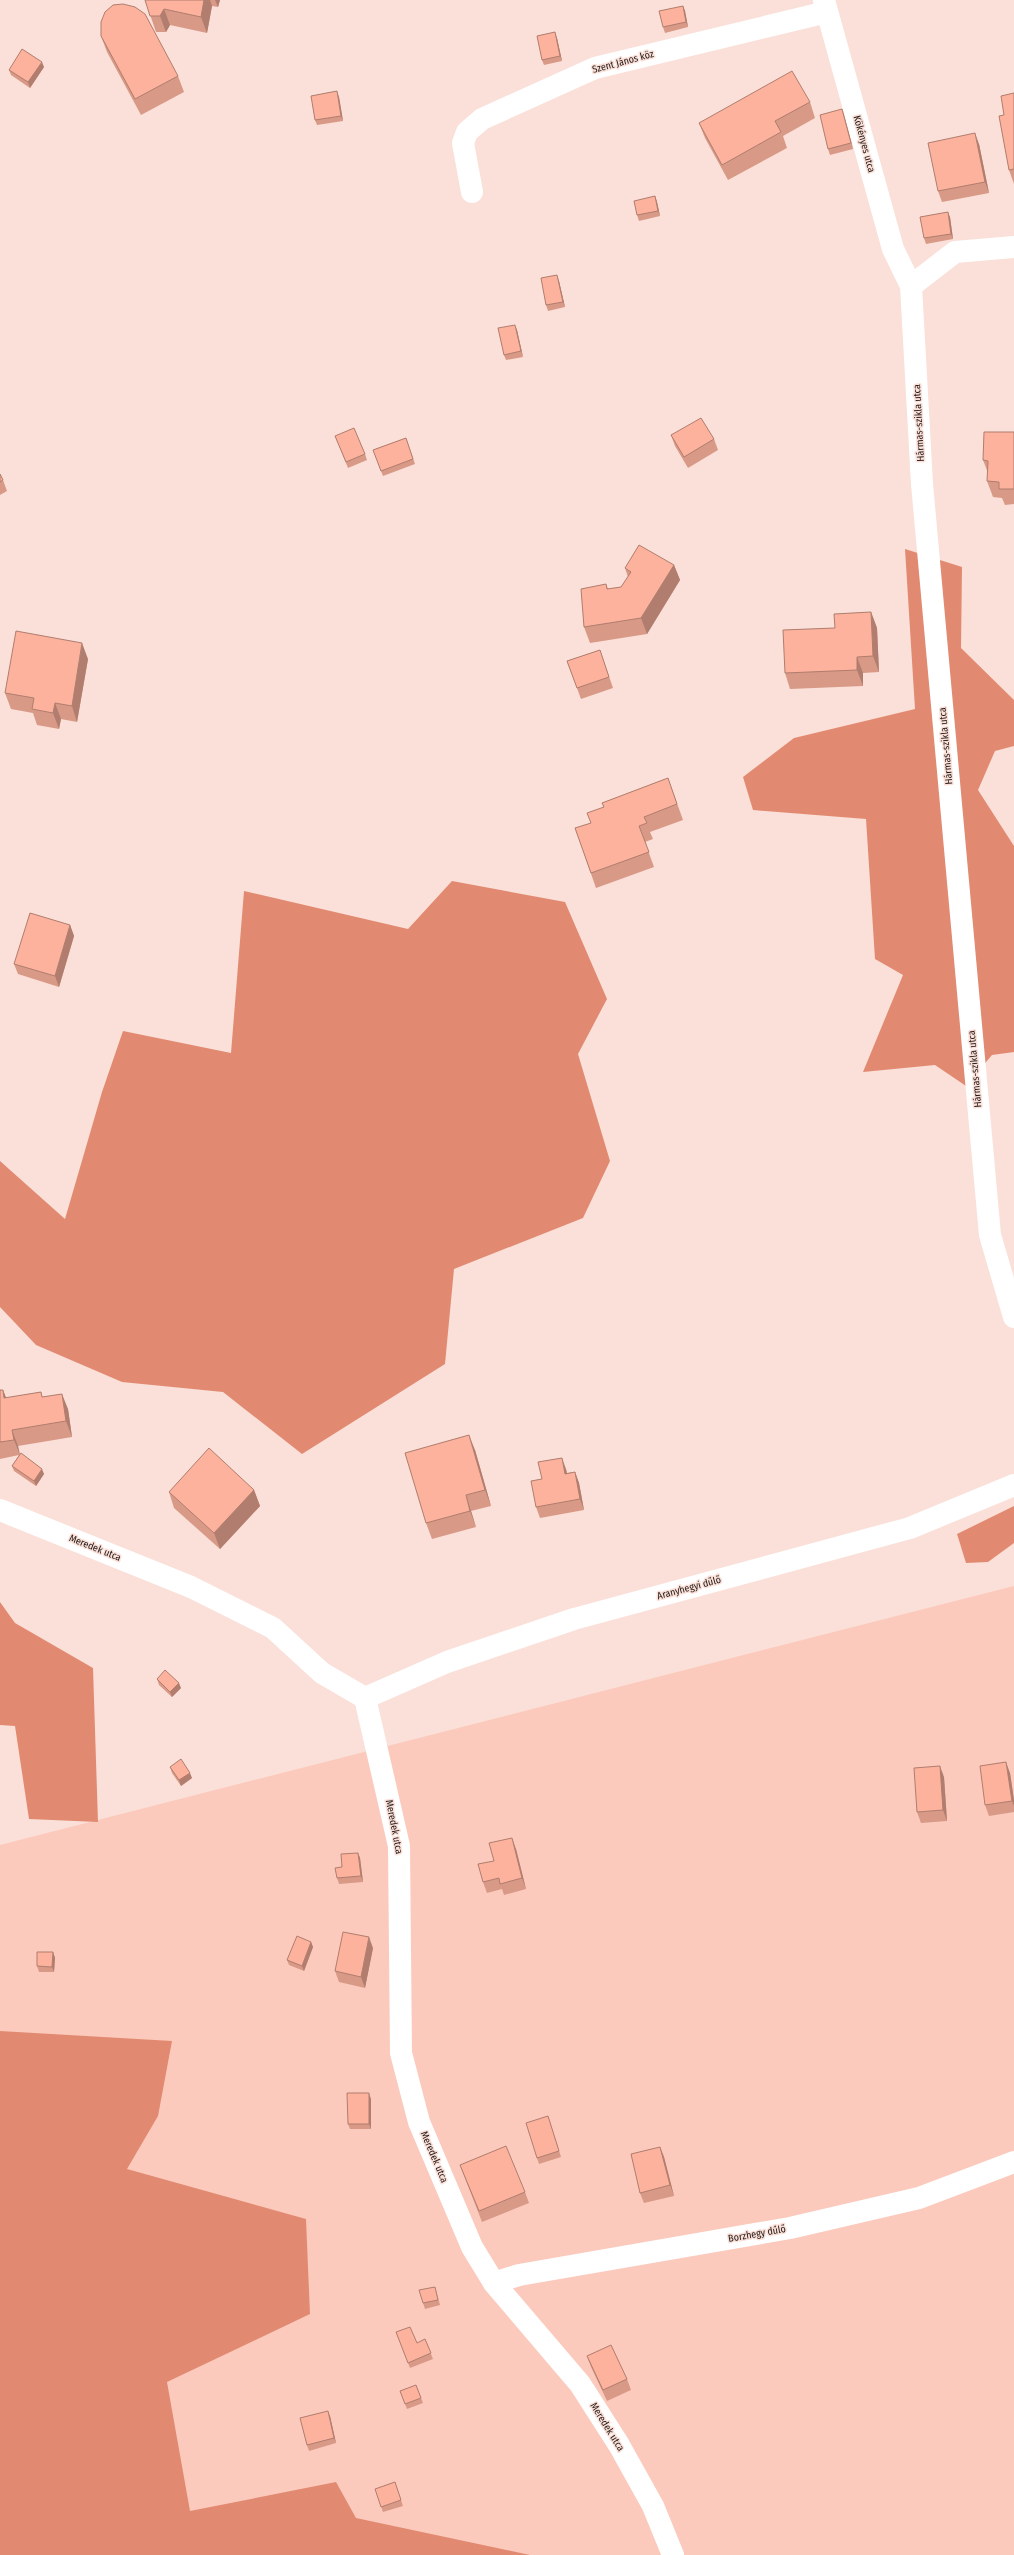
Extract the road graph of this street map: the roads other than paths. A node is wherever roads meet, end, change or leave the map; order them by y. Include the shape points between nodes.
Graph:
1 (826, 6) edge
2 (472, 192) dead end
3 (1014, 247) edge
4 (911, 286) junction
5 (1014, 1317) edge
6 (1014, 1485) edge
7 (0, 1510) edge
8 (365, 1698) junction
9 (1014, 2162) edge
10 (494, 2283) junction
11 (673, 2555) edge

1 - 2 street, Szent János köz via 595,68 482,120 467,132 463,143
1 - 4 street, Kökényes utca via 893,249
3 - 4 street via 955,252
4 - 5 street, Hármas-szikla utca via 922,484 990,1235
6 - 8 street, Aranyhegyi dűlő via 910,1528 574,1619 447,1662
7 - 8 street, Meredek utca via 190,1587 273,1628 322,1673
8 - 10 street, Meredek utca via 400,1846 402,2054 419,2122 472,2247
9 - 10 street, Borzhegy dűlő via 919,2198 790,2228 519,2275
10 - 11 street, Meredek utca via 580,2384 619,2444 653,2506

